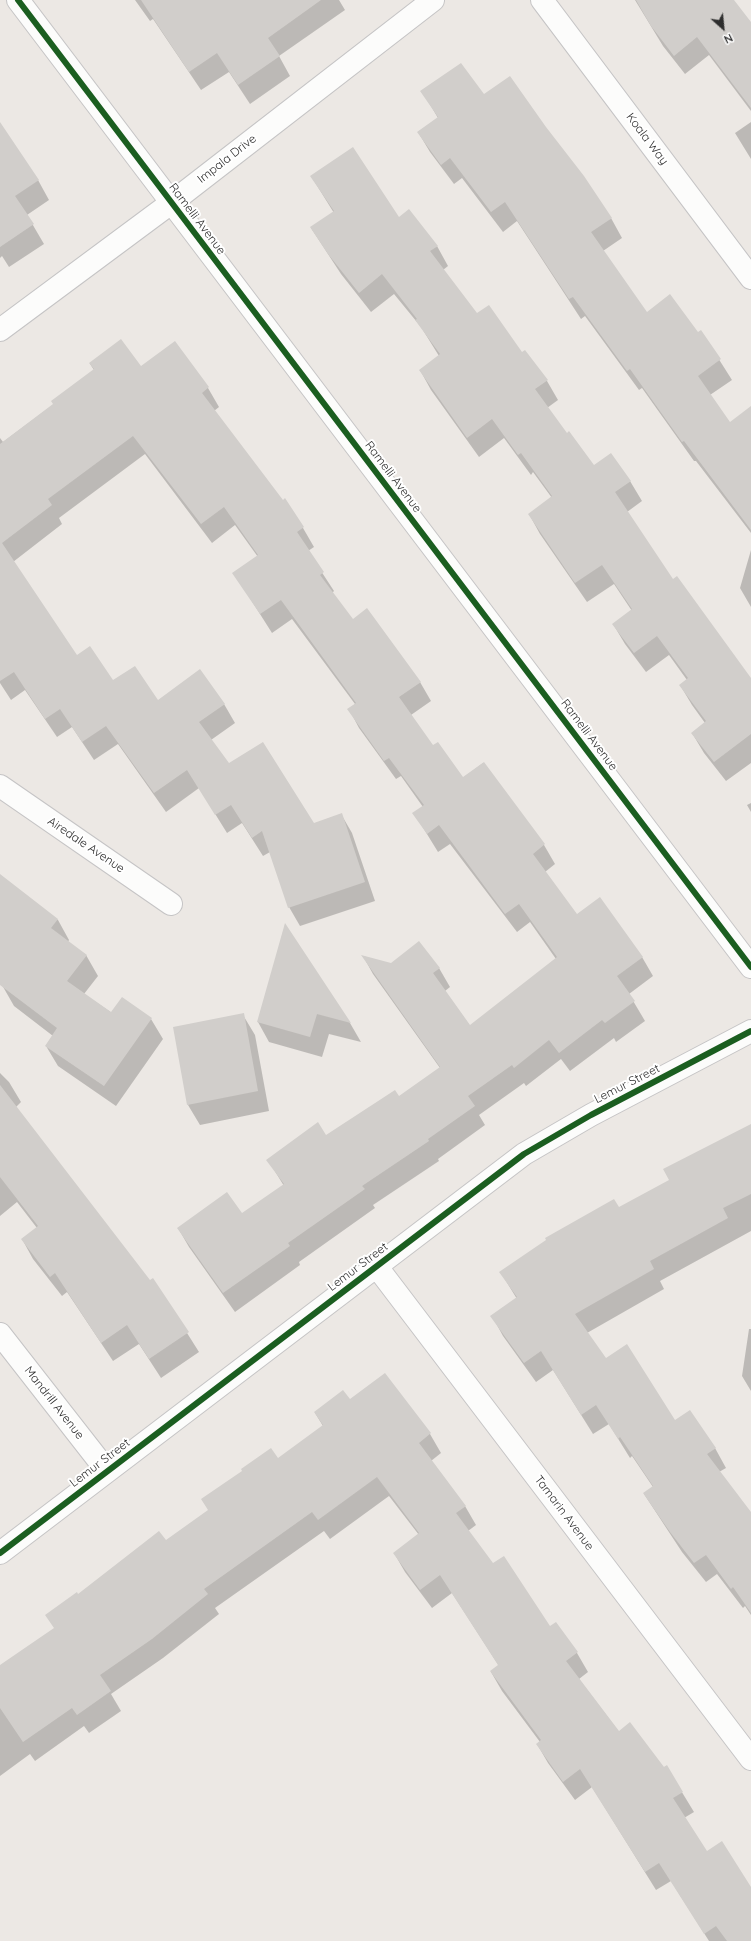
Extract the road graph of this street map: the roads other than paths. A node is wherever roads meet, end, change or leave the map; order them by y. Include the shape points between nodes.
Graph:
1 (18, 0) edge
2 (433, 0) edge
3 (542, 0) edge
4 (171, 202) junction
5 (751, 278) edge
6 (0, 330) edge
7 (0, 786) edge
8 (171, 904) dead end
9 (751, 967) edge
10 (751, 1032) edge
11 (377, 1267) junction
12 (0, 1334) edge
13 (107, 1471) junction
14 (0, 1553) edge
15 (751, 1759) edge

1 - 4 street, Ramelli Avenue
2 - 4 street, Impala Drive
3 - 5 street, Koala Way
4 - 6 street, Impala Drive
4 - 9 street, Ramelli Avenue
7 - 8 street, Airedale Avenue
10 - 11 street, Lemur Street via 591,1115 524,1154
11 - 13 street, Lemur Street
11 - 15 street, Tamarin Avenue
12 - 13 street, Mandrill Avenue
13 - 14 street, Lemur Street

